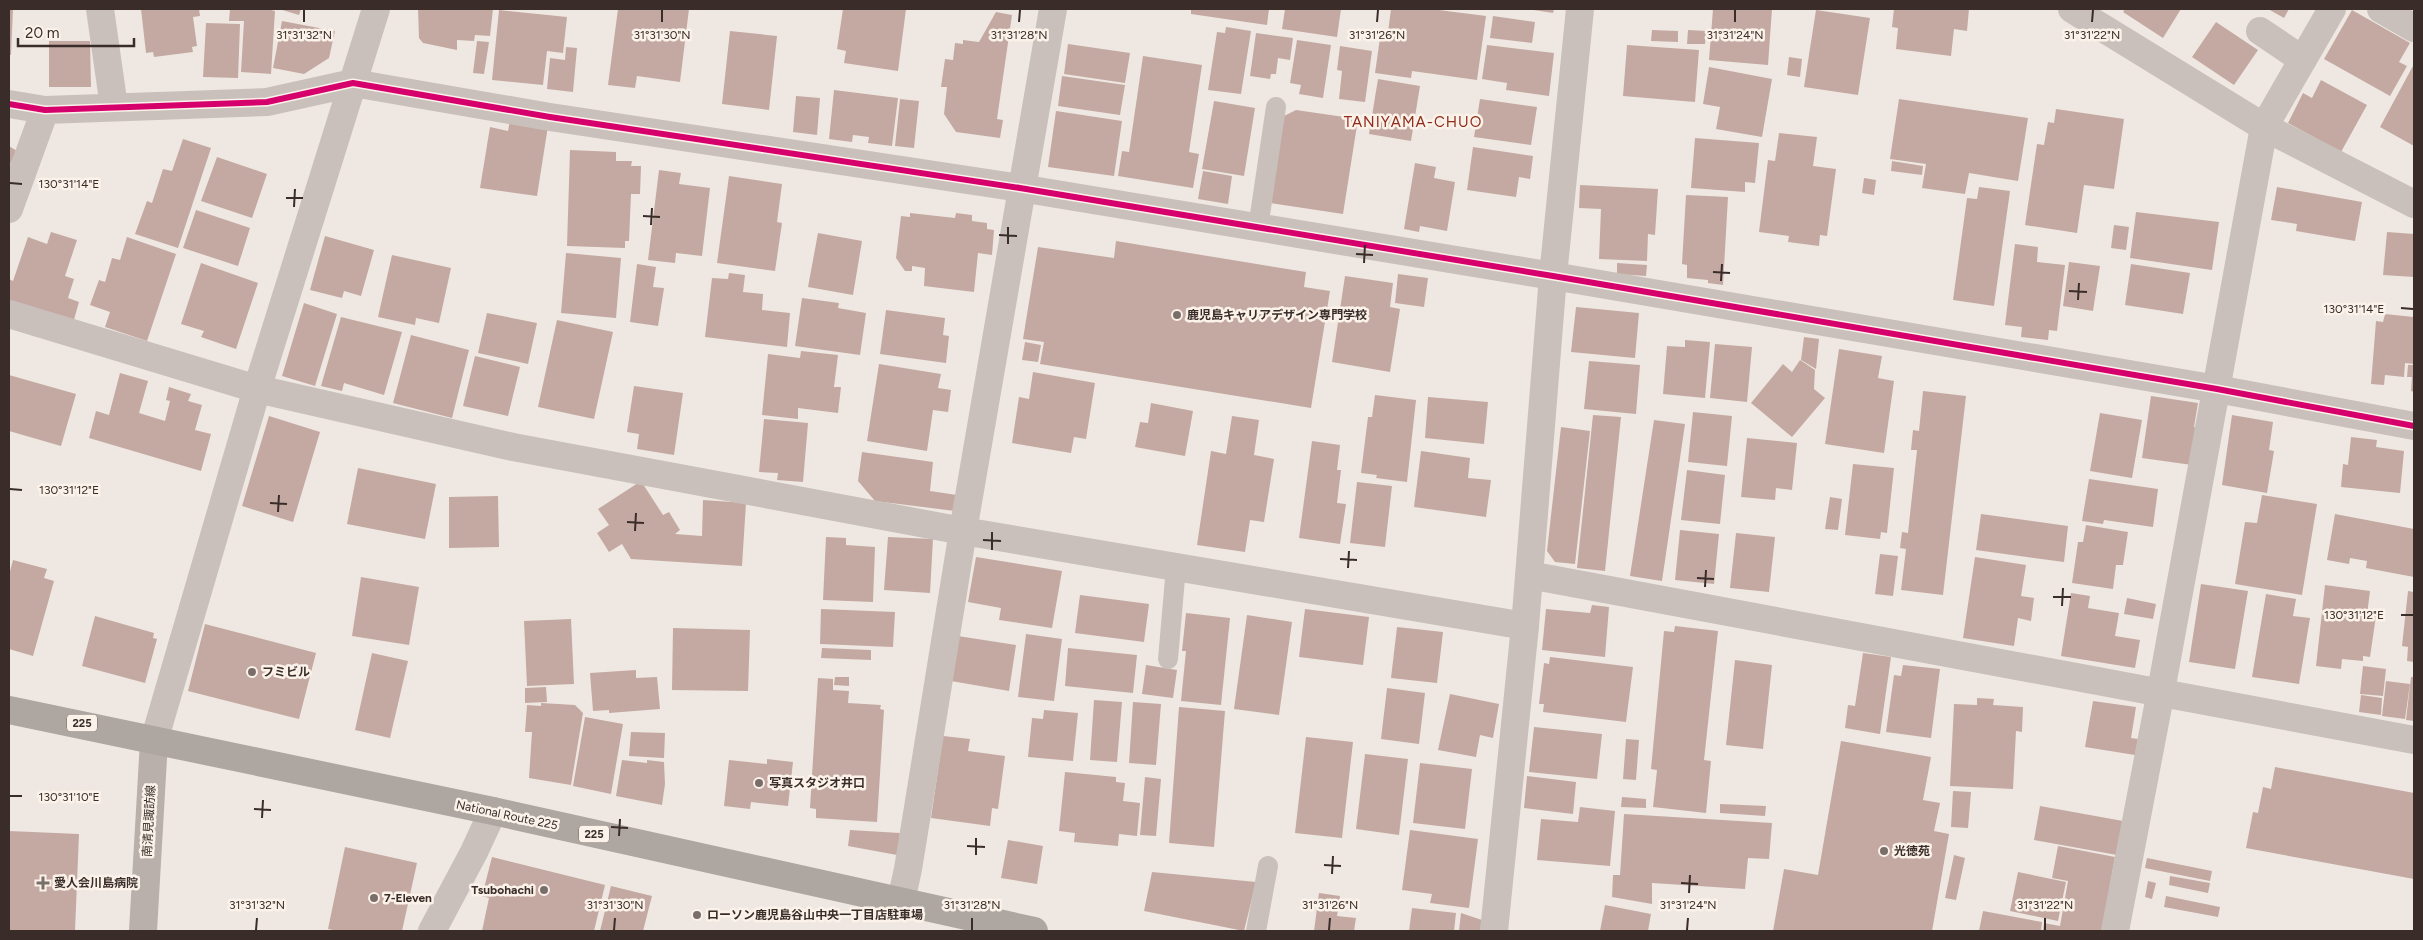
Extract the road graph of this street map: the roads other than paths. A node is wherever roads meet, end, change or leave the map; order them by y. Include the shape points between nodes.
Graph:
1 (100, 9) edge
2 (376, 9) edge
3 (1053, 9) edge
4 (1580, 9) edge
5 (2072, 9) edge
6 (2332, 9) edge
7 (2381, 9) edge
8 (2414, 28) edge
9 (2260, 31) dead end
10 (2303, 60) junction
11 (353, 83) junction
12 (9, 104) edge
13 (114, 107) junction
14 (1276, 108) dead end
15 (45, 110) junction
16 (2264, 127) junction
17 (1020, 188) junction
18 (2414, 204) edge
19 (9, 209) edge
20 (1258, 228) junction
21 (1553, 276) junction
22 (9, 314) edge
23 (257, 389) junction
24 (2217, 390) junction
25 (2414, 426) edge
26 (962, 531) junction
27 (1176, 567) junction
28 (1529, 575) junction
29 (1525, 626) junction
30 (1168, 659) dead end
31 (2161, 691) junction
32 (9, 710) edge
33 (2414, 740) edge
34 (154, 741) junction
35 (493, 812) junction
36 (1268, 866) dead end
37 (901, 901) junction
38 (986, 926) edge
39 (143, 931) edge
40 (432, 931) edge
41 (1034, 931) edge
42 (1256, 931) edge
43 (1494, 931) edge
44 (2115, 931) edge

1 - 13 street
2 - 11 street
3 - 17 street
4 - 21 street
5 - 16 street
6 - 10 street
7 - 8 street
9 - 10 street
10 - 16 street
11 - 13 street via 267,102
11 - 17 street via 550,117
11 - 23 street
12 - 15 street
13 - 15 street
14 - 20 lane
15 - 19 street
16 - 18 street
16 - 24 street
17 - 20 street
17 - 26 street
20 - 21 street
21 - 24 street
21 - 28 street
22 - 23 street
23 - 26 street via 513,447
23 - 34 street
24 - 25 street
24 - 31 street
26 - 27 street
26 - 37 street
27 - 29 street
27 - 30 lane
28 - 29 street
28 - 31 street
29 - 43 street
31 - 33 street
31 - 44 street
32 - 34 highway, National Route 225 / 225
34 - 35 highway, National Route 225 / 225
34 - 39 street, 南清見諏訪線
35 - 37 highway, National Route 225 / 225
35 - 40 street
36 - 42 lane
37 - 38 highway, National Route 225 / 225
38 - 41 highway, National Route 225 / 225

